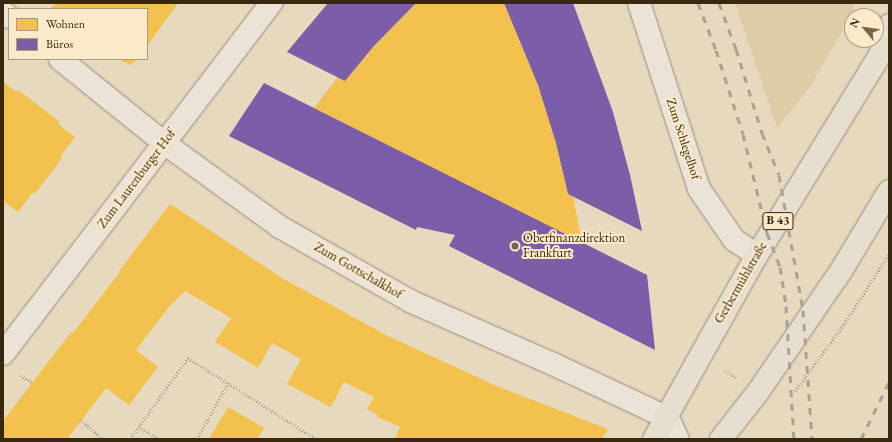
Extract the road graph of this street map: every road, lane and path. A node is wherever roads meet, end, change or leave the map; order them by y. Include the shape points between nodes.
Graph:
1 (271, 3) edge
2 (639, 3) edge
3 (889, 25) edge
4 (884, 52) edge
5 (61, 60) edge
6 (164, 143) junction
7 (889, 191) edge
8 (889, 254) edge
9 (757, 255) junction
10 (3, 354) edge
11 (228, 383) junction
12 (791, 397) dead end
13 (668, 418) junction
14 (82, 420) dead end
15 (139, 426) junction
16 (103, 439) edge
17 (130, 439) edge
18 (159, 439) edge
19 (197, 439) edge
20 (316, 439) edge
21 (654, 439) edge
22 (678, 439) edge
23 (721, 439) edge

1 - 6 street, Zum Laurenburger Hof
2 - 9 street, Zum Schlegelhof via 699,189 734,240
3 - 4 main road, Gerbermühlstraße / B 43
4 - 9 main road, Gerbermühlstraße / B 43
5 - 6 street, Zum Gottschalkhof
6 - 10 street, Zum Laurenburger Hof
6 - 13 street, Zum Gottschalkhof via 280,227 410,301
7 - 23 main road via 836,277 758,392
8 - 12 path via 844,324
9 - 13 main road, Gerbermühlstraße / B 43
11 - 15 path via 188,358
11 - 19 path
11 - 20 path
13 - 21 main road, Gerbermühlstraße / B 43
13 - 22 street
14 - 16 path
15 - 17 path
15 - 18 path

